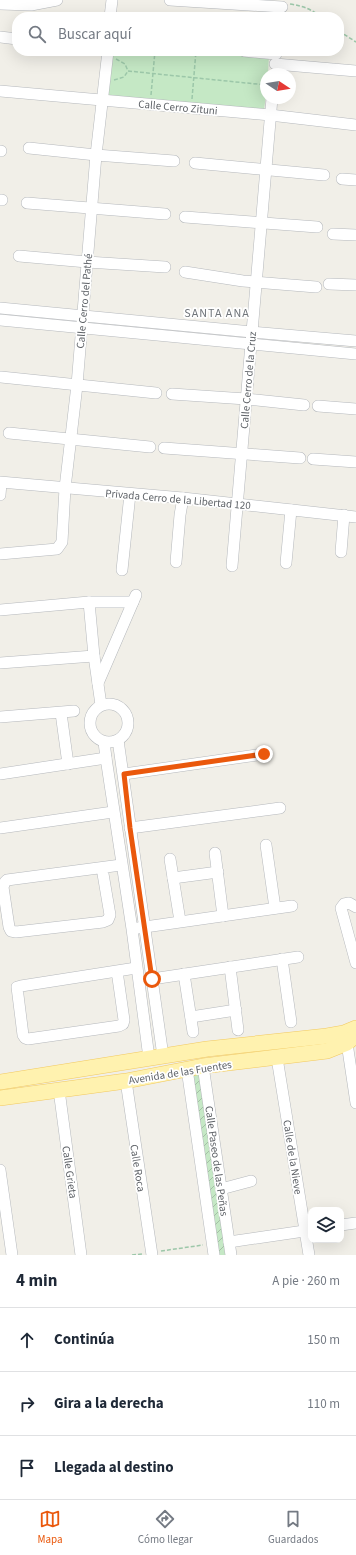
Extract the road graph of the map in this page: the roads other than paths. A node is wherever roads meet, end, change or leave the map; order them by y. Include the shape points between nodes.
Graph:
1 (57, 0) edge
2 (112, 0) edge
3 (170, 0) edge
4 (31, 3) edge
5 (0, 4) edge
6 (282, 7) edge
7 (111, 12) edge
8 (0, 37) edge
9 (12, 38) edge
10 (107, 56) edge
11 (260, 56) edge
12 (276, 61) edge
13 (356, 71) edge
14 (0, 91) edge
15 (103, 101) junction
16 (271, 104) edge
17 (270, 115) junction
18 (356, 125) edge
19 (29, 148) dead end
20 (96, 155) junction
21 (174, 161) dead end
22 (195, 163) dead end
23 (266, 170) junction
24 (324, 175) dead end
25 (342, 179) dead end
26 (356, 180) edge
27 (27, 203) dead end
28 (92, 208) junction
29 (165, 214) dead end
30 (185, 217) dead end
31 (260, 223) junction
32 (317, 227) dead end
33 (333, 234) dead end
34 (356, 235) edge
35 (19, 256) dead end
36 (87, 262) junction
37 (164, 267) dead end
38 (186, 272) dead end
39 (256, 282) junction
40 (329, 284) dead end
41 (356, 285) edge
42 (316, 287) dead end
43 (0, 308) edge
44 (0, 320) edge
45 (82, 322) junction
46 (252, 332) junction
47 (356, 340) edge
48 (250, 345) junction
49 (356, 354) edge
50 (1, 377) edge
51 (77, 385) junction
52 (156, 393) dead end
53 (172, 394) dead end
54 (246, 399) junction
55 (304, 405) dead end
56 (318, 406) dead end
57 (356, 409) edge
58 (9, 433) dead end
59 (72, 438) junction
60 (150, 447) dead end
61 (164, 448) dead end
62 (242, 454) junction
63 (300, 458) dead end
64 (313, 459) dead end
65 (356, 462) edge
66 (1, 482) edge
67 (65, 488) junction
68 (130, 494) junction
69 (0, 495) edge
70 (183, 498) junction
71 (237, 504) junction
72 (291, 510) junction
73 (344, 515) junction
74 (356, 517) edge
75 (340, 552) dead end
76 (0, 554) edge
77 (176, 562) dead end
78 (286, 563) dead end
79 (232, 566) dead end
80 (122, 570) dead end
81 (89, 602) junction
82 (0, 610) edge
83 (94, 656) junction
84 (0, 663) edge
85 (98, 684) junction
86 (102, 705) junction
87 (74, 711) dead end
88 (62, 713) junction
89 (0, 716) edge
90 (118, 740) junction
91 (104, 742) junction
92 (264, 754) dead end
93 (106, 758) junction
94 (68, 764) junction
95 (0, 774) edge
96 (124, 774) junction
97 (280, 808) dead end
98 (114, 812) junction
99 (0, 828) edge
100 (130, 828) junction
101 (266, 845) dead end
102 (215, 853) dead end
103 (170, 859) dead end
104 (121, 865) junction
105 (102, 868) junction
106 (218, 872) junction
107 (173, 878) junction
108 (292, 906) dead end
109 (356, 907) edge
110 (275, 908) junction
111 (223, 916) junction
112 (180, 921) junction
113 (145, 926) junction
114 (132, 929) junction
115 (298, 957) dead end
116 (282, 959) junction
117 (356, 961) edge
118 (230, 967) junction
119 (136, 968) junction
120 (117, 971) junction
121 (184, 974) junction
122 (152, 979) junction
123 (236, 1010) junction
124 (191, 1016) junction
125 (290, 1022) dead end
126 (238, 1030) dead end
127 (193, 1032) dead end
128 (352, 1034) edge
129 (156, 1057) junction
130 (277, 1058) junction
131 (203, 1066) junction
132 (187, 1069) junction
133 (126, 1081) junction
134 (0, 1082) edge
135 (59, 1090) junction
136 (0, 1098) edge
137 (356, 1103) edge
138 (0, 1170) edge
139 (251, 1181) dead end
140 (221, 1189) junction
141 (356, 1223) edge
142 (344, 1225) edge
143 (308, 1230) edge
144 (229, 1242) junction
145 (309, 1243) edge
146 (214, 1250) edge
147 (151, 1254) edge
148 (12, 1255) edge
149 (81, 1255) edge
150 (231, 1255) edge
151 (309, 1255) edge

1 - 4 street
2 - 7 street
3 - 6 street
4 - 5 street
8 - 9 street
10 - 15 street, Calle Cerro del Pathé
11 - 12 street
12 - 13 street
14 - 15 street, Calle Cerro Zituni
15 - 17 street, Calle Cerro Zituni
15 - 20 street, Calle Cerro del Pathé
16 - 17 street, Calle Cerro de la Cruz
17 - 18 street, Calle Cerro Zituni
17 - 23 street, Calle Cerro de la Cruz
19 - 20 street
20 - 21 street
20 - 28 street, Calle Cerro del Pathé
22 - 23 street
23 - 24 street
23 - 31 street, Calle Cerro de la Cruz
25 - 26 street
27 - 28 street
28 - 29 street
28 - 36 street, Calle Cerro del Pathé
30 - 31 street
31 - 32 street
31 - 39 street, Calle Cerro de la Cruz
33 - 34 street
35 - 36 street
36 - 37 street
36 - 45 street, Calle Cerro del Pathé
38 - 39 street
39 - 42 street
39 - 46 street, Calle Cerro de la Cruz
40 - 41 street
43 - 45 street
44 - 45 street
45 - 46 street
45 - 48 street
45 - 51 street, Calle Cerro del Pathé
46 - 47 street
46 - 48 street, Calle Cerro de la Cruz
48 - 49 street
48 - 54 street, Calle Cerro de la Cruz
50 - 51 street
51 - 52 street
51 - 59 street, Calle Cerro del Pathé
53 - 54 street
54 - 55 street
54 - 62 street, Calle Cerro de la Cruz
56 - 57 street
58 - 59 street
59 - 60 street
59 - 67 street, Calle Cerro del Pathé
61 - 62 street
62 - 63 street
62 - 71 street, Calle Cerro de la Cruz
64 - 65 street
66 - 67 street, Privada Cerro de la Libertad 120
66 - 69 street
67 - 68 street, Privada Cerro de la Libertad 120
67 - 76 street, Calle Cerro del Pathé via 62,542 57,549
68 - 70 street, Privada Cerro de la Libertad 120
68 - 80 street
70 - 71 street, Privada Cerro de la Libertad 120
70 - 77 street
71 - 72 street, Privada Cerro de la Libertad 120
71 - 79 street, Calle Cerro de la Cruz
72 - 73 street, Privada Cerro de la Libertad 120
72 - 78 street
73 - 74 street, Privada Cerro de la Libertad 120
73 - 75 street
81 - 82 street
81 - 83 street
81 - 85 street via 135,598
83 - 84 street
83 - 85 street
85 - 86 street
86 - 90 street via 114,704 121,707 126,714 127,729
86 - 91 street via 93,711 90,726 92,733
87 - 88 street
88 - 89 street
88 - 94 street
90 - 91 street
90 - 96 street
91 - 93 street
92 - 96 street
93 - 94 street
93 - 98 street
94 - 95 street
96 - 100 street
97 - 100 street
98 - 99 street
98 - 104 street
100 - 113 street
101 - 110 street
102 - 106 street
103 - 107 street
104 - 105 street
104 - 114 street
105 - 105 street via 4,882 11,931 108,920 110,916
106 - 107 street
106 - 111 street
107 - 112 street
108 - 110 street
109 - 117 street via 344,904 341,908
110 - 111 street
111 - 112 street
112 - 113 street
113 - 114 street
113 - 122 street
114 - 119 street
115 - 116 street
116 - 118 street
116 - 125 street
118 - 121 street
118 - 123 street
119 - 120 street
119 - 129 street
120 - 120 street via 17,987 25,1038 123,1024
121 - 122 street
121 - 124 street
122 - 129 street
123 - 124 street
123 - 126 street
124 - 127 street
128 - 129 main road, Avenida de las Fuentes via 207,1049
128 - 130 main road, Avenida de las Fuentes via 327,1051
128 - 137 street
129 - 134 main road, Avenida de las Fuentes
130 - 131 main road, Avenida de las Fuentes
130 - 143 street, Calle de la Nieve
131 - 132 main road, Avenida de las Fuentes
131 - 140 street, Calle Paseo de las Peñas
132 - 133 main road, Avenida de las Fuentes
132 - 146 street, Calle Paseo de las Peñas
133 - 135 main road, Avenida de las Fuentes
133 - 147 street, Calle Roca
135 - 136 main road, Avenida de las Fuentes
135 - 149 street, Calle Grieta
138 - 148 street
139 - 140 street
140 - 144 street, Calle Paseo de las Peñas
141 - 142 street
143 - 144 street
144 - 150 street, Calle Paseo de las Peñas
145 - 151 street, Calle de la Nieve

